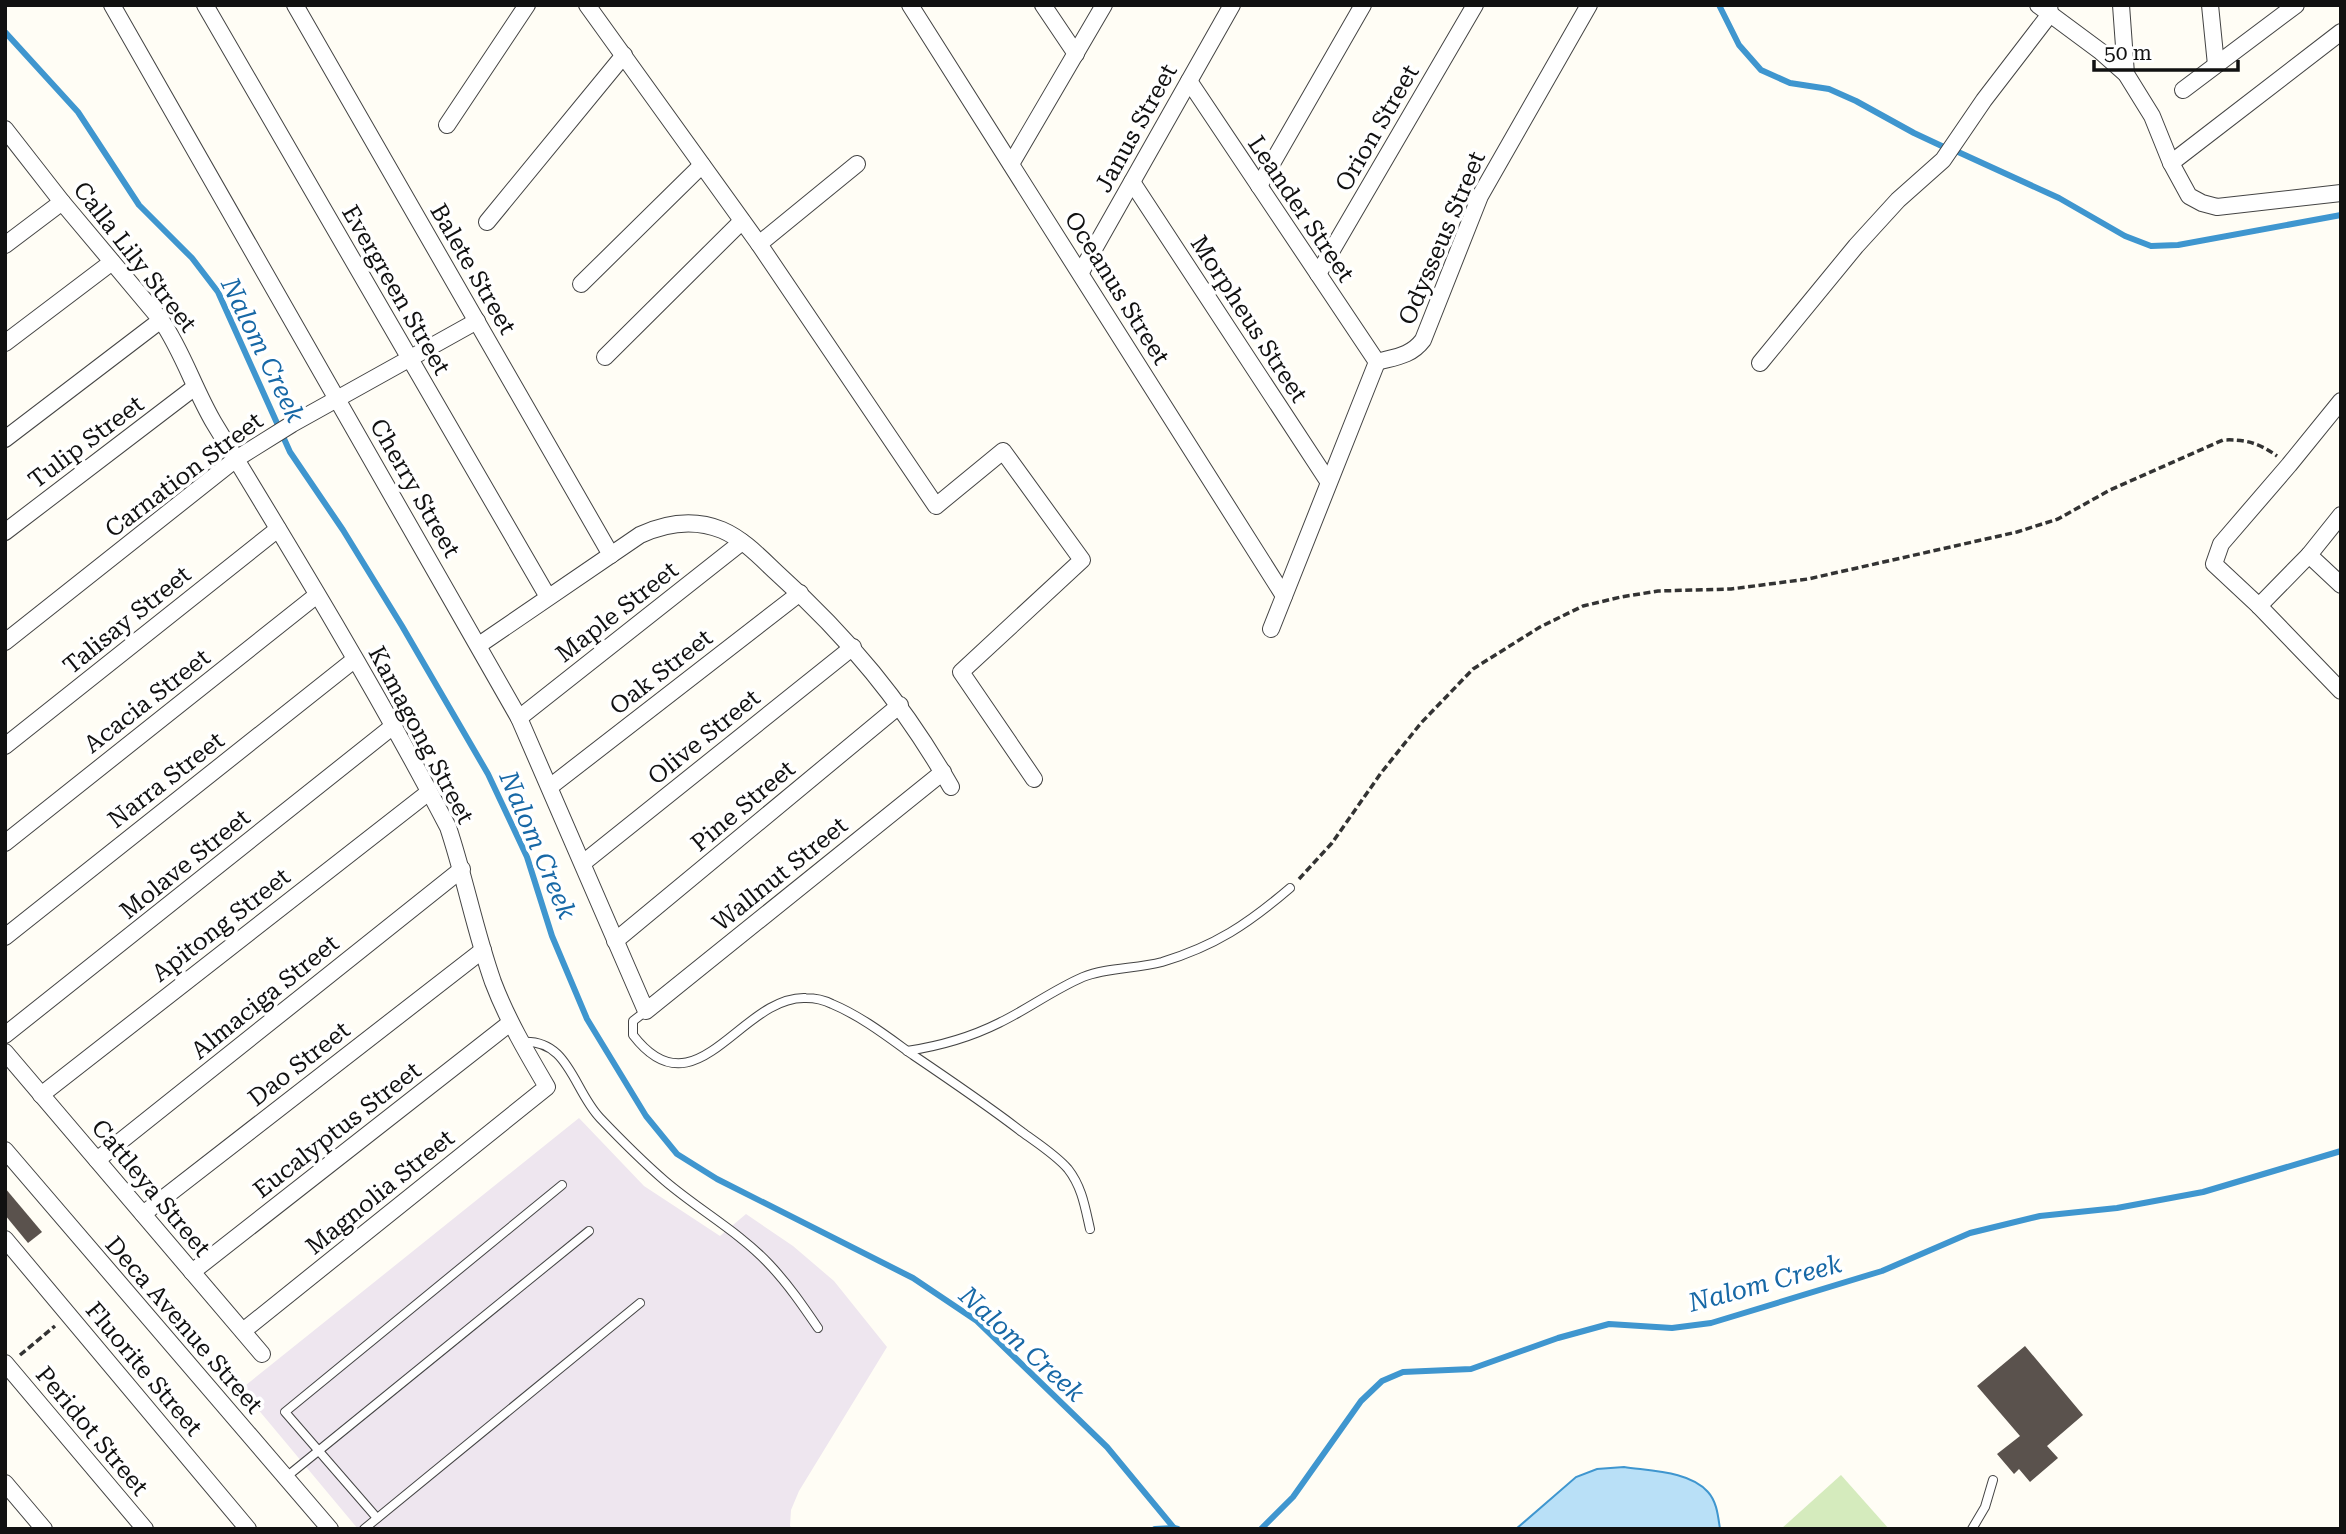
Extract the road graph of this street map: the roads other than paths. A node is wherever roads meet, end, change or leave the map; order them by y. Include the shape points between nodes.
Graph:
1 (112, 5) edge
2 (205, 5) edge
3 (295, 5) edge
4 (527, 5) edge
5 (587, 5) edge
6 (910, 5) edge
7 (1043, 5) edge
8 (1104, 5) edge
9 (1232, 5) edge
10 (1363, 5) edge
11 (1475, 5) edge
12 (1589, 5) edge
13 (2121, 5) edge
14 (2210, 5) edge
15 (2296, 5) edge
16 (2046, 8) edge
17 (2341, 32) edge
18 (1076, 54) junction
19 (624, 55) junction
20 (2216, 65) junction
21 (2126, 74) junction
22 (1189, 81) junction
23 (2183, 90) dead end
24 (447, 125) dead end
25 (7, 136) edge
26 (2171, 163) junction
27 (857, 164) dead end
28 (1012, 164) junction
29 (702, 165) junction
30 (1132, 182) junction
31 (1259, 186) junction
32 (2341, 192) edge
33 (62, 202) junction
34 (742, 221) junction
35 (487, 222) dead end
36 (759, 244) junction
37 (5, 245) edge
38 (112, 262) junction
39 (1081, 272) junction
40 (1318, 274) junction
41 (581, 284) dead end
42 (161, 320) junction
43 (477, 321) junction
44 (5, 343) edge
45 (605, 357) dead end
46 (410, 358) junction
47 (1377, 362) junction
48 (1760, 363) dead end
49 (195, 387) junction
50 (338, 399) junction
51 (2341, 401) edge
52 (5, 439) edge
53 (236, 458) junction
54 (1328, 481) junction
55 (2341, 515) edge
56 (278, 529) junction
57 (5, 532) edge
58 (742, 542) junction
59 (611, 555) junction
60 (2309, 555) junction
61 (2341, 585) edge
62 (800, 593) junction
63 (317, 595) junction
64 (1284, 596) junction
65 (548, 597) junction
66 (2259, 606) junction
67 (1271, 629) dead end
68 (5, 642) edge
69 (479, 645) junction
70 (853, 647) junction
71 (354, 660) junction
72 (2341, 691) edge
73 (900, 705) junction
74 (519, 718) junction
75 (392, 727) junction
76 (5, 746) edge
77 (1034, 779) dead end
78 (551, 786) junction
79 (429, 792) junction
80 (5, 843) edge
81 (583, 863) junction
82 (462, 869) junction
83 (1290, 888) road end
84 (5, 937) edge
85 (615, 941) junction
86 (483, 950) junction
87 (646, 1011) junction
88 (510, 1023) junction
89 (5, 1035) edge
90 (521, 1042) junction
91 (907, 1051) junction
92 (5, 1052) edge
93 (547, 1087) joint
94 (41, 1095) junction
95 (5, 1150) edge
96 (97, 1160) junction
97 (562, 1185) dead end
98 (143, 1214) junction
99 (1090, 1228) dead end
100 (589, 1231) dead end
101 (5, 1240) edge
102 (192, 1272) junction
103 (640, 1303) dead end
104 (818, 1328) dead end
105 (243, 1331) junction
106 (262, 1354) dead end
107 (6, 1364) edge
108 (319, 1451) junction
109 (285, 1478) junction
110 (1993, 1480) dead end
111 (5, 1483) edge
112 (377, 1518) junction
113 (44, 1529) edge
114 (145, 1529) edge
115 (248, 1529) edge
116 (330, 1529) edge
117 (364, 1529) edge
118 (1972, 1529) edge

1 - 50 street, Cherry Street
2 - 46 street, Evergreen Street
3 - 43 street, Balete Street
4 - 24 street
5 - 19 street
6 - 28 street, Oceanus Street
7 - 18 street
8 - 18 street
9 - 22 street, Janus Street
10 - 31 street
11 - 40 street, Orion Street
12 - 47 street, Odysseus Street via 1480,196 1423,340 1406,355
13 - 21 street
14 - 20 street
15 - 20 street
16 - 21 street
16 - 48 street via 1943,160 1856,246
17 - 26 street
18 - 28 street
19 - 29 street
19 - 35 street
20 - 23 street
21 - 26 street via 2152,116
22 - 30 street, Janus Street
22 - 31 street, Leander Street
25 - 33 street, Calla Lily Street
26 - 32 street via 2189,196 2217,207
27 - 36 street
28 - 39 street, Oceanus Street
29 - 34 street
29 - 41 street
30 - 39 street, Janus Street
30 - 54 street, Morpheus Street
31 - 40 street, Leander Street
33 - 37 street
33 - 38 street, Calla Lily Street
34 - 36 street
34 - 45 street
36 - 77 street via 936,506 1003,451 1082,560 961,672
38 - 42 street, Calla Lily Street
38 - 44 street
39 - 64 street, Oceanus Street
40 - 47 street, Leander Street
42 - 49 street, Calla Lily Street
42 - 52 street
43 - 46 street, Carnation Street
43 - 59 street, Balete Street
46 - 50 street, Carnation Street
46 - 65 street, Evergreen Street
47 - 54 street
49 - 53 street, Calla Lily Street
49 - 57 street, Tulip Street
50 - 53 street, Carnation Street
50 - 69 street, Cherry Street
51 - 66 street via 2221,544 2215,557 2214,564
53 - 56 street, Kamagong Street
53 - 68 street, Carnation Street
54 - 64 street
55 - 60 street
56 - 63 street, Kamagong Street
56 - 76 street, Talisay Street
58 - 59 street via 702,524 679,524 649,531
58 - 62 street
58 - 74 street, Maple Street
59 - 65 street
60 - 61 street
60 - 66 street
62 - 70 street
62 - 78 street, Oak Street
63 - 71 street, Kamagong Street
63 - 80 street, Acacia Street
64 - 67 street
65 - 69 street
66 - 72 street
69 - 74 street, Cherry Street
70 - 73 street
70 - 81 street, Olive Street
71 - 75 street, Kamagong Street
71 - 84 street, Narra Street
73 - 85 street, Pine Street
73 - 87 street, Wallnut Street via 947,780
74 - 78 street, Cherry Street
75 - 79 street, Kamagong Street
75 - 89 street, Molave Street
78 - 81 street, Cherry Street
79 - 82 street, Kamagong Street via 448,827
79 - 94 street, Apitong Street
81 - 85 street, Cherry Street
82 - 86 street, Kamagong Street
82 - 96 street, Almaciga Street
83 - 91 lane via 1252,921 1213,944 1160,962 1087,976 965,1038
85 - 87 street, Cherry Street
86 - 88 street, Kamagong Street
86 - 98 street, Dao Street
87 - 91 lane via 634,1021 633,1035 650,1054 681,1064 712,1053 753,1018 782,1001 803,997 833,1004
88 - 90 street, Kamagong Street
88 - 102 street, Eucalyptus Street
90 - 93 street, Kamagong Street
90 - 104 lane via 536,1041 561,1056 596,1114 666,1181 769,1264
91 - 99 lane via 1068,1168 1082,1193
92 - 94 street, Cattleya Street
93 - 105 street, Magnolia Street
94 - 96 street, Cattleya Street
95 - 109 street, Deca Avenue Street
96 - 98 street, Cattleya Street
97 - 108 lane via 285,1412
98 - 102 street, Cattleya Street
100 - 108 lane
101 - 115 street, Fluorite Street
102 - 105 street, Cattleya Street
103 - 112 lane
105 - 106 street, Cattleya Street
107 - 114 street, Peridot Street
108 - 109 lane
108 - 112 lane
109 - 116 street, Deca Avenue Street
110 - 118 lane
111 - 113 street
112 - 117 lane

